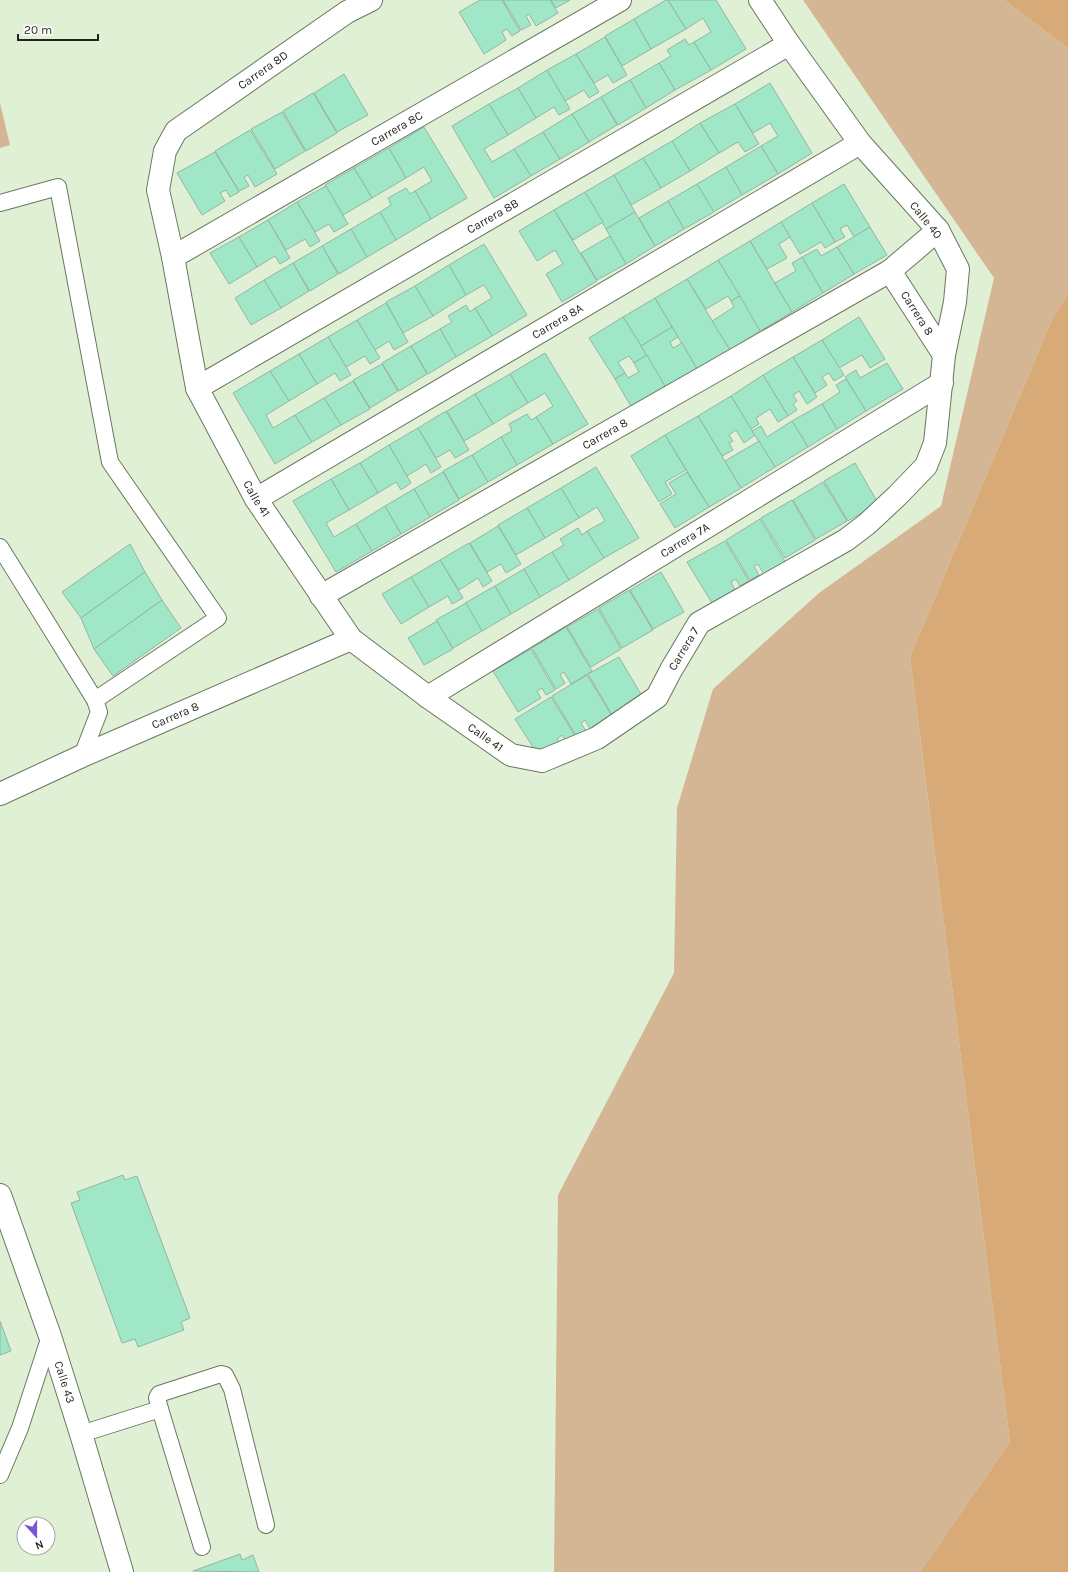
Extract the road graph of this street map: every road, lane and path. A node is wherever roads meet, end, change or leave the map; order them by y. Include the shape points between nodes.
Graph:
1 (371, 0) edge
2 (620, 0) edge
3 (760, 0) edge
4 (789, 44) junction
5 (860, 143) junction
6 (165, 151) joint
7 (0, 203) edge
8 (938, 230) junction
9 (173, 257) junction
10 (890, 271) junction
11 (944, 355) junction
12 (942, 383) junction
13 (197, 388) junction
14 (897, 496) joint
15 (256, 499) junction
16 (0, 547) edge
17 (320, 596) junction
18 (351, 639) junction
19 (428, 697) junction
20 (95, 700) junction
21 (511, 755) joint
22 (82, 756) junction
23 (0, 794) edge
24 (0, 1195) edge
25 (50, 1336) junction
26 (160, 1409) junction
27 (81, 1434) junction
28 (0, 1475) edge
29 (266, 1525) dead end
30 (202, 1547) dead end
31 (122, 1572) edge

1 - 6 street, Carrera 8D via 347,12 176,131
2 - 9 street, Carrera 8C
3 - 4 street, Calle 40
4 - 5 street, Calle 40
4 - 13 street, Carrera 8B
5 - 8 street, Calle 40
5 - 15 street, Carrera 8A
6 - 9 street, Calle 41 via 158,190
7 - 20 lane via 58,187 110,462 218,618
8 - 10 street, Carrera 8
8 - 11 street, Calle 40 via 958,269 955,302
9 - 13 street, Calle 41
10 - 11 street, Carrera 8
10 - 17 street, Carrera 8
11 - 12 street, Calle 40
12 - 14 street, Calle 40 via 935,443 926,466
12 - 19 street, Carrera 7A
13 - 15 street, Calle 41
14 - 21 street, Carrera 7 via 846,540 699,623 657,697 597,738 542,761
15 - 17 street, Calle 41
16 - 20 lane
17 - 18 street, Calle 41
18 - 19 street, Calle 41
18 - 22 street, Carrera 8
19 - 21 street, Calle 41
20 - 22 lane via 99,712
22 - 23 street, Carrera 8
24 - 25 street, Calle 43
25 - 27 street, Calle 43
25 - 28 lane via 20,1428
26 - 27 lane
26 - 29 lane via 157,1398 159,1394 221,1374 225,1375 232,1389
26 - 30 lane
27 - 31 street, Calle 43

